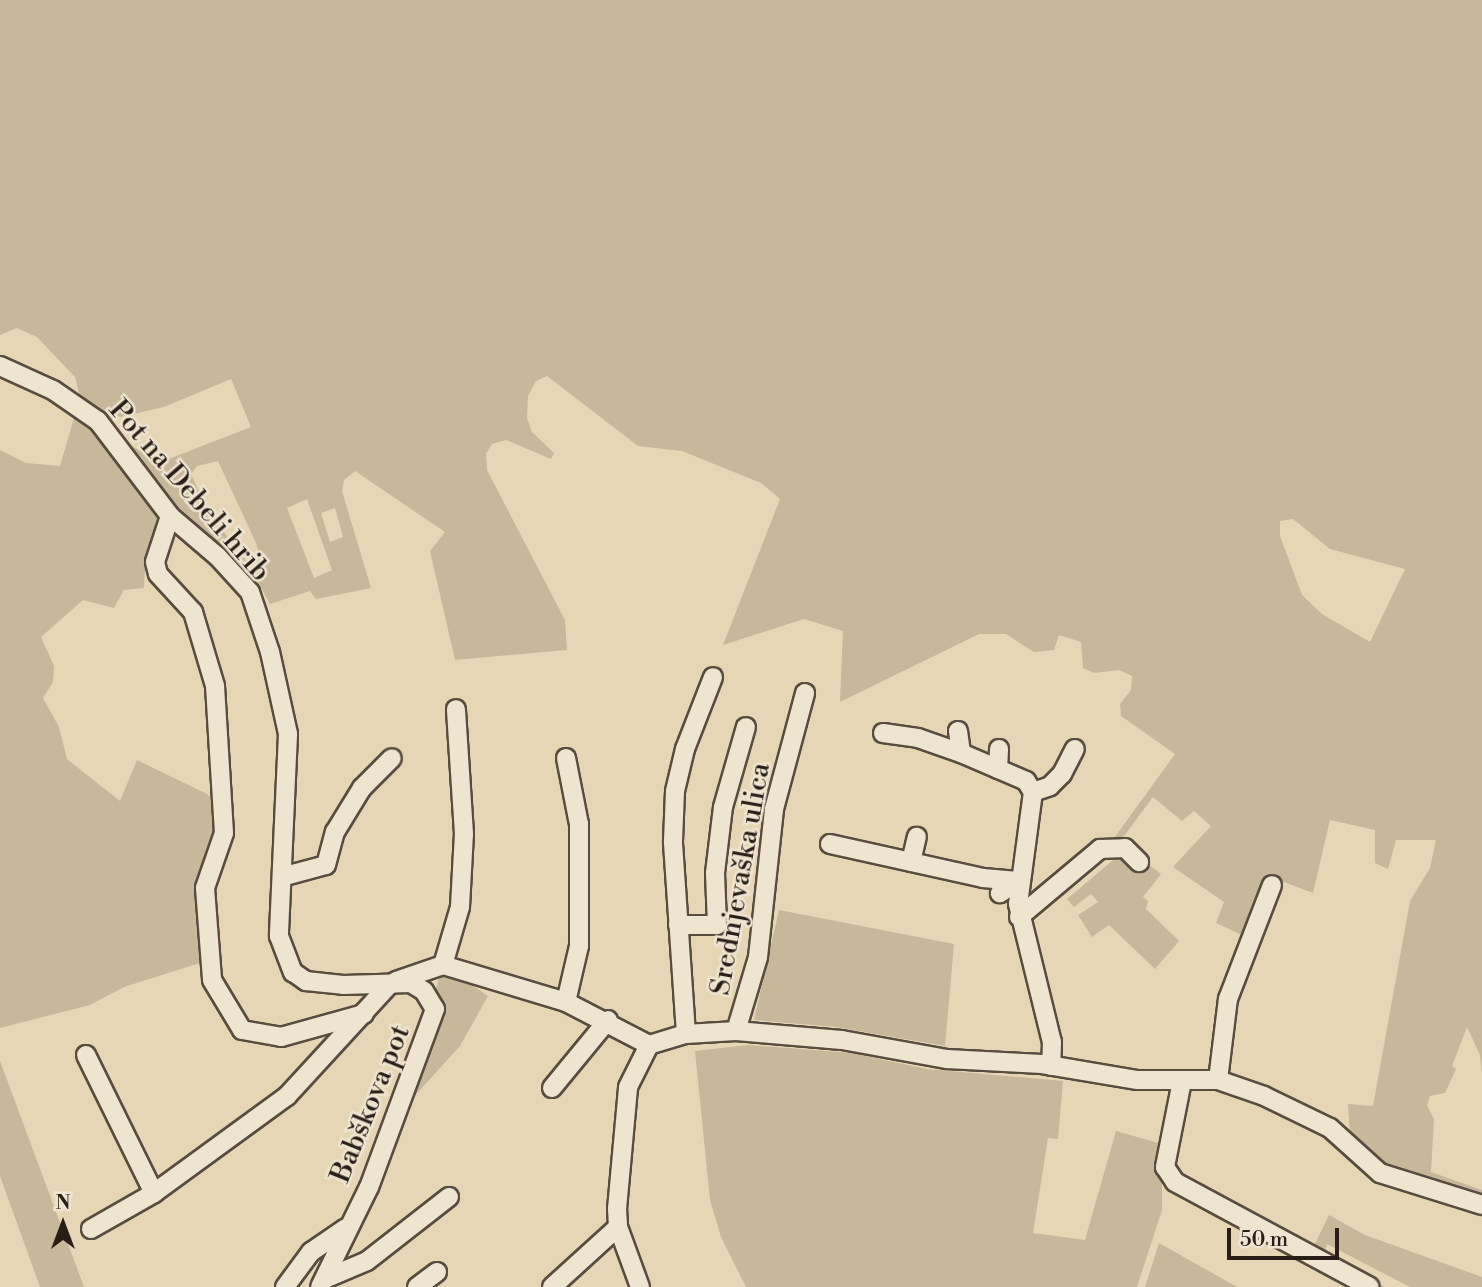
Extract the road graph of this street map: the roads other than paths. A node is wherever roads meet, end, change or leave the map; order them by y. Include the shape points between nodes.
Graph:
1 (0, 366) edge
2 (170, 516) junction
3 (713, 677) dead end
4 (805, 693) dead end
5 (456, 709) dead end
6 (746, 727) dead end
7 (958, 731) dead end
8 (883, 733) dead end
9 (999, 749) dead end
10 (1075, 749) dead end
11 (961, 753) junction
12 (392, 758) dead end
13 (566, 758) dead end
14 (998, 769) junction
15 (1033, 792) junction
16 (917, 837) dead end
17 (830, 844) dead end
18 (911, 862) junction
19 (1139, 862) dead end
20 (285, 876) junction
21 (1018, 881) junction
22 (1272, 885) dead end
23 (1000, 893) dead end
24 (1019, 917) junction
25 (678, 925) junction
26 (443, 965) junction
27 (390, 984) junction
28 (566, 1002) junction
29 (364, 1014) junction
30 (608, 1020) junction
31 (736, 1031) junction
32 (686, 1034) junction
33 (649, 1045) junction
34 (86, 1055) dead end
35 (1051, 1066) junction
36 (1218, 1080) junction
37 (1182, 1081) junction
38 (552, 1088) dead end
39 (154, 1194) junction
40 (449, 1197) dead end
41 (1482, 1205) edge
42 (618, 1227) junction
43 (346, 1228) junction
44 (91, 1229) dead end
45 (438, 1272) dead end
46 (324, 1282) edge
47 (285, 1287) edge
48 (417, 1287) edge
49 (552, 1287) edge
50 (640, 1287) edge
51 (1370, 1287) edge

1 - 2 street, Pot na Debeli hrib via 53,390 98,421
2 - 20 street, Pot na Debeli hrib via 218,556 250,592 270,652 288,734
2 - 29 street, Babškova pot via 155,562 158,574 193,612 215,686 224,833 205,888 212,980 242,1030 281,1037
3 - 25 street, Srednjevaška ulica via 685,749 675,791
4 - 31 street, Srednjevaška ulica via 774,809 758,957
5 - 26 street via 464,834 460,907
6 - 25 street, Srednjevaška ulica via 723,807 715,873 717,925
7 - 11 street
8 - 11 street
9 - 14 street
10 - 15 street via 1062,774 1050,786
11 - 14 street
12 - 20 street via 362,788 335,832 326,865
13 - 28 street via 579,824 579,946
14 - 15 street via 1026,781
15 - 21 street
16 - 18 street
17 - 18 street
18 - 21 street
19 - 24 street via 1125,848 1100,849
20 - 27 street, Pot na Debeli hrib via 279,898 279,936 293,972 306,981
21 - 23 street
21 - 24 street
22 - 36 street via 1228,999
24 - 35 street via 1052,1042
25 - 32 street, Srednjevaška ulica
26 - 27 street
26 - 28 street
27 - 29 street, Babškova pot
27 - 43 street, Babškova pot via 418,987 435,1009 369,1188
28 - 30 street
29 - 39 street, Babškova pot via 287,1096
30 - 33 street
30 - 38 street
31 - 32 street, Srednjevaška ulica
31 - 35 street, Srednjevaška ulica via 842,1040 947,1059
32 - 33 street, Srednjevaška ulica
33 - 42 street via 628,1087 619,1159
34 - 39 street
35 - 37 street, Srednjevaška ulica via 1112,1077
36 - 37 street, Srednjevaška ulica
36 - 41 street, Srednjevaška ulica via 1264,1096 1329,1128 1380,1173
37 - 51 street via 1165,1167 1175,1182
39 - 44 street, Babškova pot
40 - 46 street, Babškova pot via 366,1261
42 - 49 street
42 - 50 street
43 - 46 street, Babškova pot
43 - 47 street, Babškova pot via 311,1252
45 - 48 street

